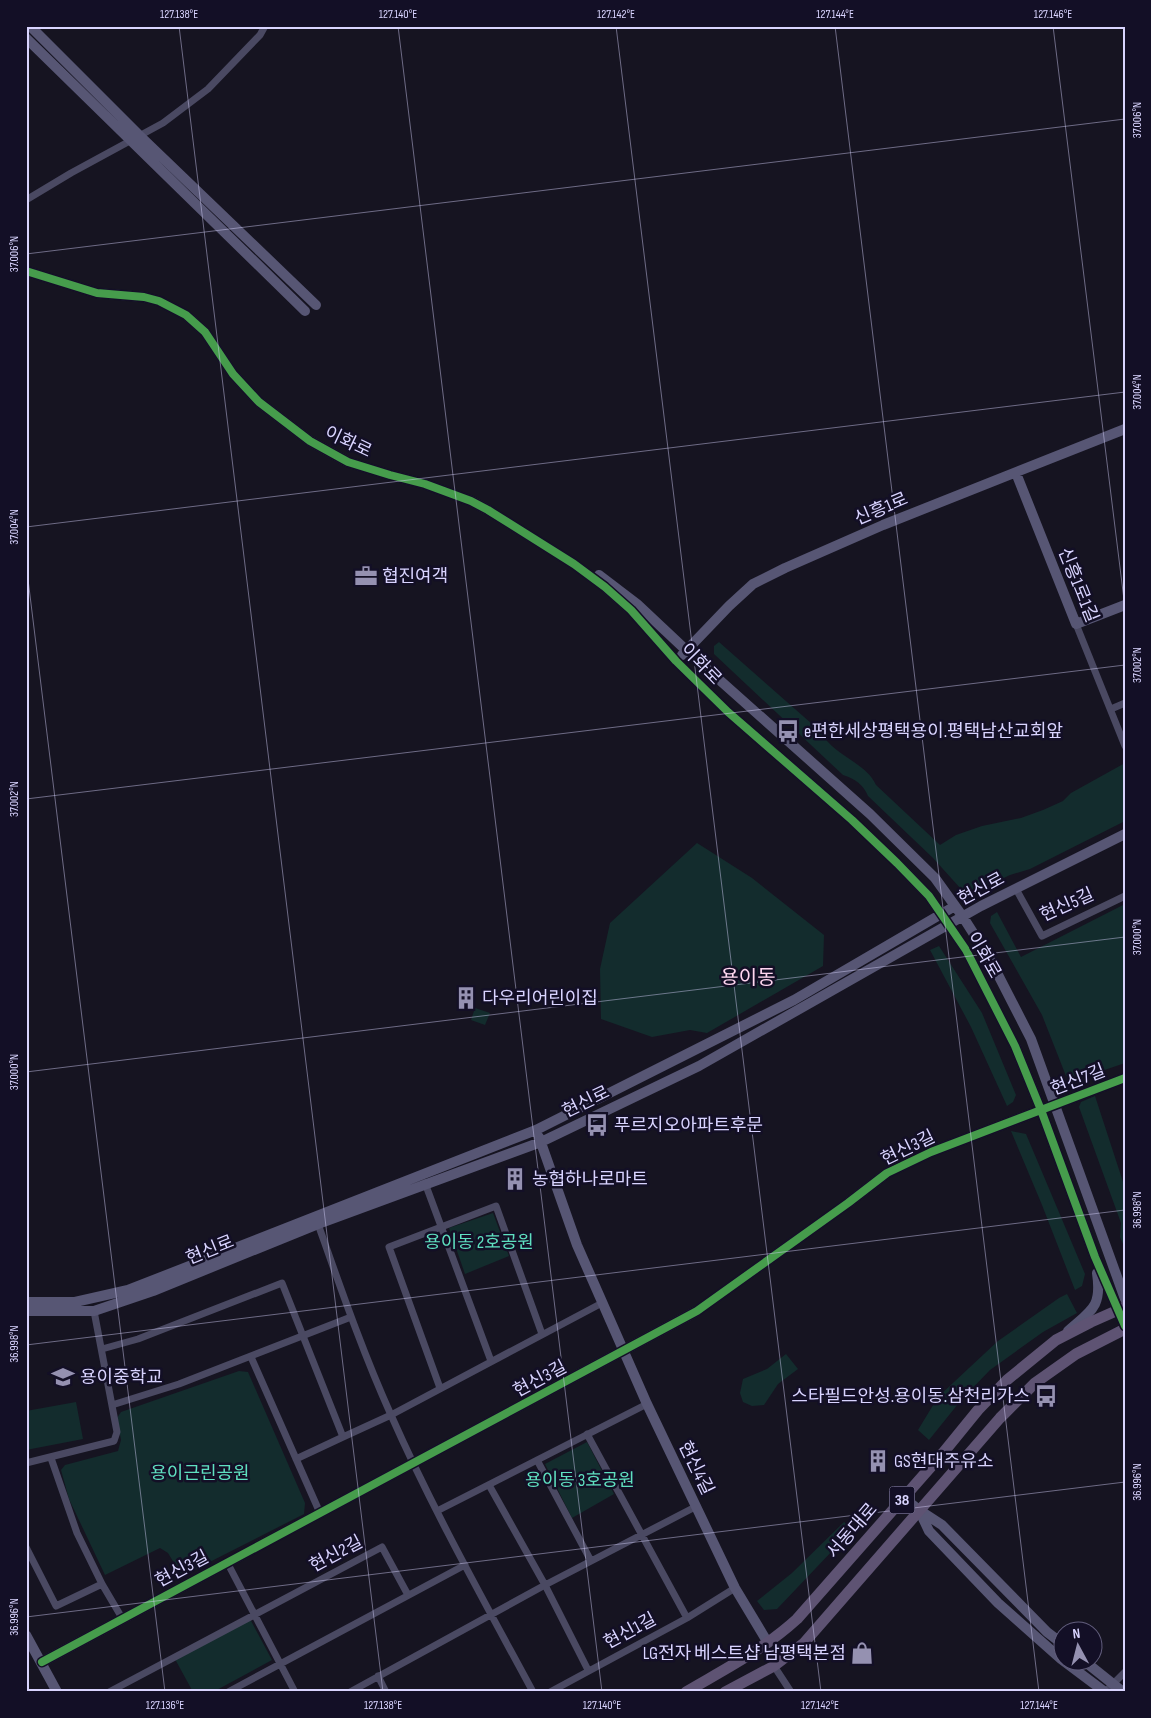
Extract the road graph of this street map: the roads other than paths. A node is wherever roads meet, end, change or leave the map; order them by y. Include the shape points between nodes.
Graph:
1 (30, 26) edge
2 (265, 26) edge
3 (26, 38) edge
4 (140, 136) junction
5 (130, 142) junction
6 (26, 200) edge
7 (26, 265) edge
8 (26, 271) edge
9 (316, 305) dead end
10 (305, 311) dead end
11 (1125, 429) edge
12 (1016, 473) junction
13 (1125, 605) edge
14 (1076, 624) junction
15 (687, 651) junction
16 (676, 660) junction
17 (1125, 703) edge
18 (1111, 709) junction
19 (1125, 746) edge
20 (1125, 834) edge
21 (1016, 889) junction
22 (1125, 896) edge
23 (955, 906) junction
24 (941, 915) junction
25 (964, 916) junction
26 (948, 926) junction
27 (1125, 1078) edge
28 (1054, 1106) junction
29 (1041, 1110) junction
30 (536, 1130) junction
31 (541, 1142) junction
32 (425, 1184) junction
33 (318, 1224) junction
34 (440, 1227) junction
35 (1095, 1257) junction
36 (1112, 1268) junction
37 (1125, 1285) edge
38 (1125, 1299) edge
39 (26, 1302) edge
40 (602, 1303) junction
41 (1121, 1308) edge
42 (26, 1311) edge
43 (94, 1311) junction
44 (351, 1317) junction
45 (1125, 1328) edge
46 (542, 1334) junction
47 (303, 1335) junction
48 (1056, 1340) junction
49 (102, 1349) junction
50 (624, 1351) junction
51 (251, 1357) junction
52 (491, 1361) junction
53 (440, 1388) junction
54 (647, 1404) junction
55 (112, 1406) junction
56 (391, 1415) junction
57 (587, 1434) junction
58 (342, 1437) junction
59 (51, 1458) junction
60 (296, 1459) junction
61 (537, 1460) junction
62 (26, 1463) edge
63 (413, 1463) junction
64 (489, 1485) junction
65 (904, 1498) junction
66 (697, 1506) junction
67 (919, 1510) junction
68 (437, 1511) junction
69 (320, 1513) junction
70 (641, 1535) junction
71 (26, 1547) edge
72 (591, 1561) junction
73 (227, 1562) junction
74 (465, 1564) junction
75 (102, 1584) junction
76 (545, 1585) junction
77 (736, 1588) junction
78 (408, 1595) junction
79 (255, 1614) junction
80 (491, 1615) junction
81 (122, 1618) junction
82 (687, 1618) junction
83 (26, 1635) edge
84 (1054, 1637) edge
85 (768, 1643) junction
86 (42, 1662) junction
87 (281, 1664) junction
88 (774, 1666) junction
89 (588, 1670) junction
90 (1091, 1670) edge
91 (1125, 1672) edge
92 (378, 1676) junction
93 (1107, 1689) edge
94 (57, 1692) edge
95 (109, 1692) edge
96 (228, 1692) edge
97 (295, 1692) edge
98 (350, 1692) edge
99 (386, 1692) edge
100 (532, 1692) edge
101 (550, 1692) edge
102 (686, 1692) edge
103 (725, 1692) edge
104 (791, 1692) edge
105 (1123, 1692) edge

1 - 4 street
2 - 4 street via 208,89
3 - 5 street
4 - 5 street
4 - 9 street
5 - 6 street
5 - 10 street
7 - 15 street, 이화로 via 98,287 151,294 185,308 209,330 254,391 311,434 363,462 421,478 480,500 612,584
8 - 16 street, 이화로 via 97,293 159,301 186,315 205,332 233,374 259,402 310,440 348,462 452,492 488,510 605,587 631,610
11 - 12 street, 신흥1로
12 - 14 street, 신흥1로1길
12 - 15 street, 신흥1로 via 883,525 753,584
13 - 14 street
14 - 18 street, 신흥1로1길
15 - 16 street, 신흥1로
15 - 23 street, 이화로 via 870,814 935,878
16 - 24 street, 이화로 via 728,712 897,863 929,896
17 - 18 street
18 - 19 street, 신흥1로1길
20 - 21 street, 현신로
21 - 22 street, 현신5길 via 1042,936
21 - 25 street, 현신로
23 - 24 street, 현신로
23 - 25 street, 이화로
24 - 26 street, 이화로
24 - 30 street, 현신로 via 794,1000
25 - 26 street, 현신로
25 - 28 street, 이화로 via 992,961 1031,1039
26 - 29 street, 이화로 via 966,950 1000,1014
26 - 31 street, 현신로 via 699,1066
27 - 28 street, 현신7길
28 - 29 street, 현신7길
28 - 36 street, 이화로
29 - 35 street, 이화로
29 - 50 street, 현신3길 via 930,1152 887,1173 697,1311
30 - 31 street, 현신4길
30 - 39 street, 현신로 via 128,1290 75,1302
31 - 32 street, 현신로
31 - 40 street, 현신4길 via 577,1245
32 - 33 street, 현신로
32 - 34 street
33 - 43 street, 현신로 via 153,1291
33 - 44 street
34 - 46 street via 496,1206
34 - 52 street
34 - 53 street via 389,1247
35 - 41 street, 이화로
35 - 48 street via 1100,1291 1096,1304
36 - 37 street
36 - 38 street
40 - 46 street
40 - 50 street, 현신4길
41 - 45 street, 이화로
41 - 48 main road, 서동대로 / 38
42 - 43 street, 현신로
43 - 49 street
44 - 47 street
44 - 56 street
45 - 67 main road, 38 via 1076,1354 1035,1383
46 - 52 street
47 - 49 street via 282,1283 138,1339
47 - 51 street
47 - 58 street
48 - 65 main road, 서동대로 / 38 via 990,1398
49 - 55 street
50 - 54 street, 현신4길
50 - 63 street, 현신3길
51 - 55 street
51 - 60 street
52 - 53 street
53 - 56 street
54 - 57 street
54 - 66 street, 현신4길
55 - 59 street via 117,1432 114,1441
56 - 58 street
56 - 63 street
57 - 61 street
57 - 70 street
58 - 60 street
59 - 62 street
59 - 75 street via 77,1533
60 - 69 street
61 - 64 street
61 - 72 street
63 - 68 street
63 - 69 street, 현신3길
64 - 68 street
64 - 76 street
65 - 67 street
65 - 85 main road, 서동대로 / 38 via 796,1619
66 - 70 street
66 - 77 street, 현신4길
67 - 84 street via 942,1525
67 - 88 main road, 38 via 804,1643
67 - 93 street via 929,1531 998,1603 1060,1659
68 - 74 street
69 - 73 street, 현신3길
70 - 72 street
70 - 82 street
71 - 75 street via 56,1606
72 - 76 street
73 - 79 street
73 - 81 street, 현신3길
74 - 78 street
74 - 80 street
75 - 81 street
76 - 80 street
76 - 89 street
77 - 82 street, 현신1길
77 - 85 street, 현신4길
78 - 79 street, 현신2길 via 382,1546
78 - 87 street
79 - 87 street
79 - 95 street, 현신2길
80 - 92 street
80 - 100 street
81 - 86 street, 현신3길
82 - 89 street, 현신1길
83 - 86 street
85 - 102 main road, 서동대로 / 38
86 - 94 street
87 - 96 street
87 - 97 street
88 - 103 main road, 38
88 - 104 street
89 - 101 street, 현신1길
90 - 93 street
91 - 93 street
92 - 98 street
92 - 99 street
93 - 105 street

